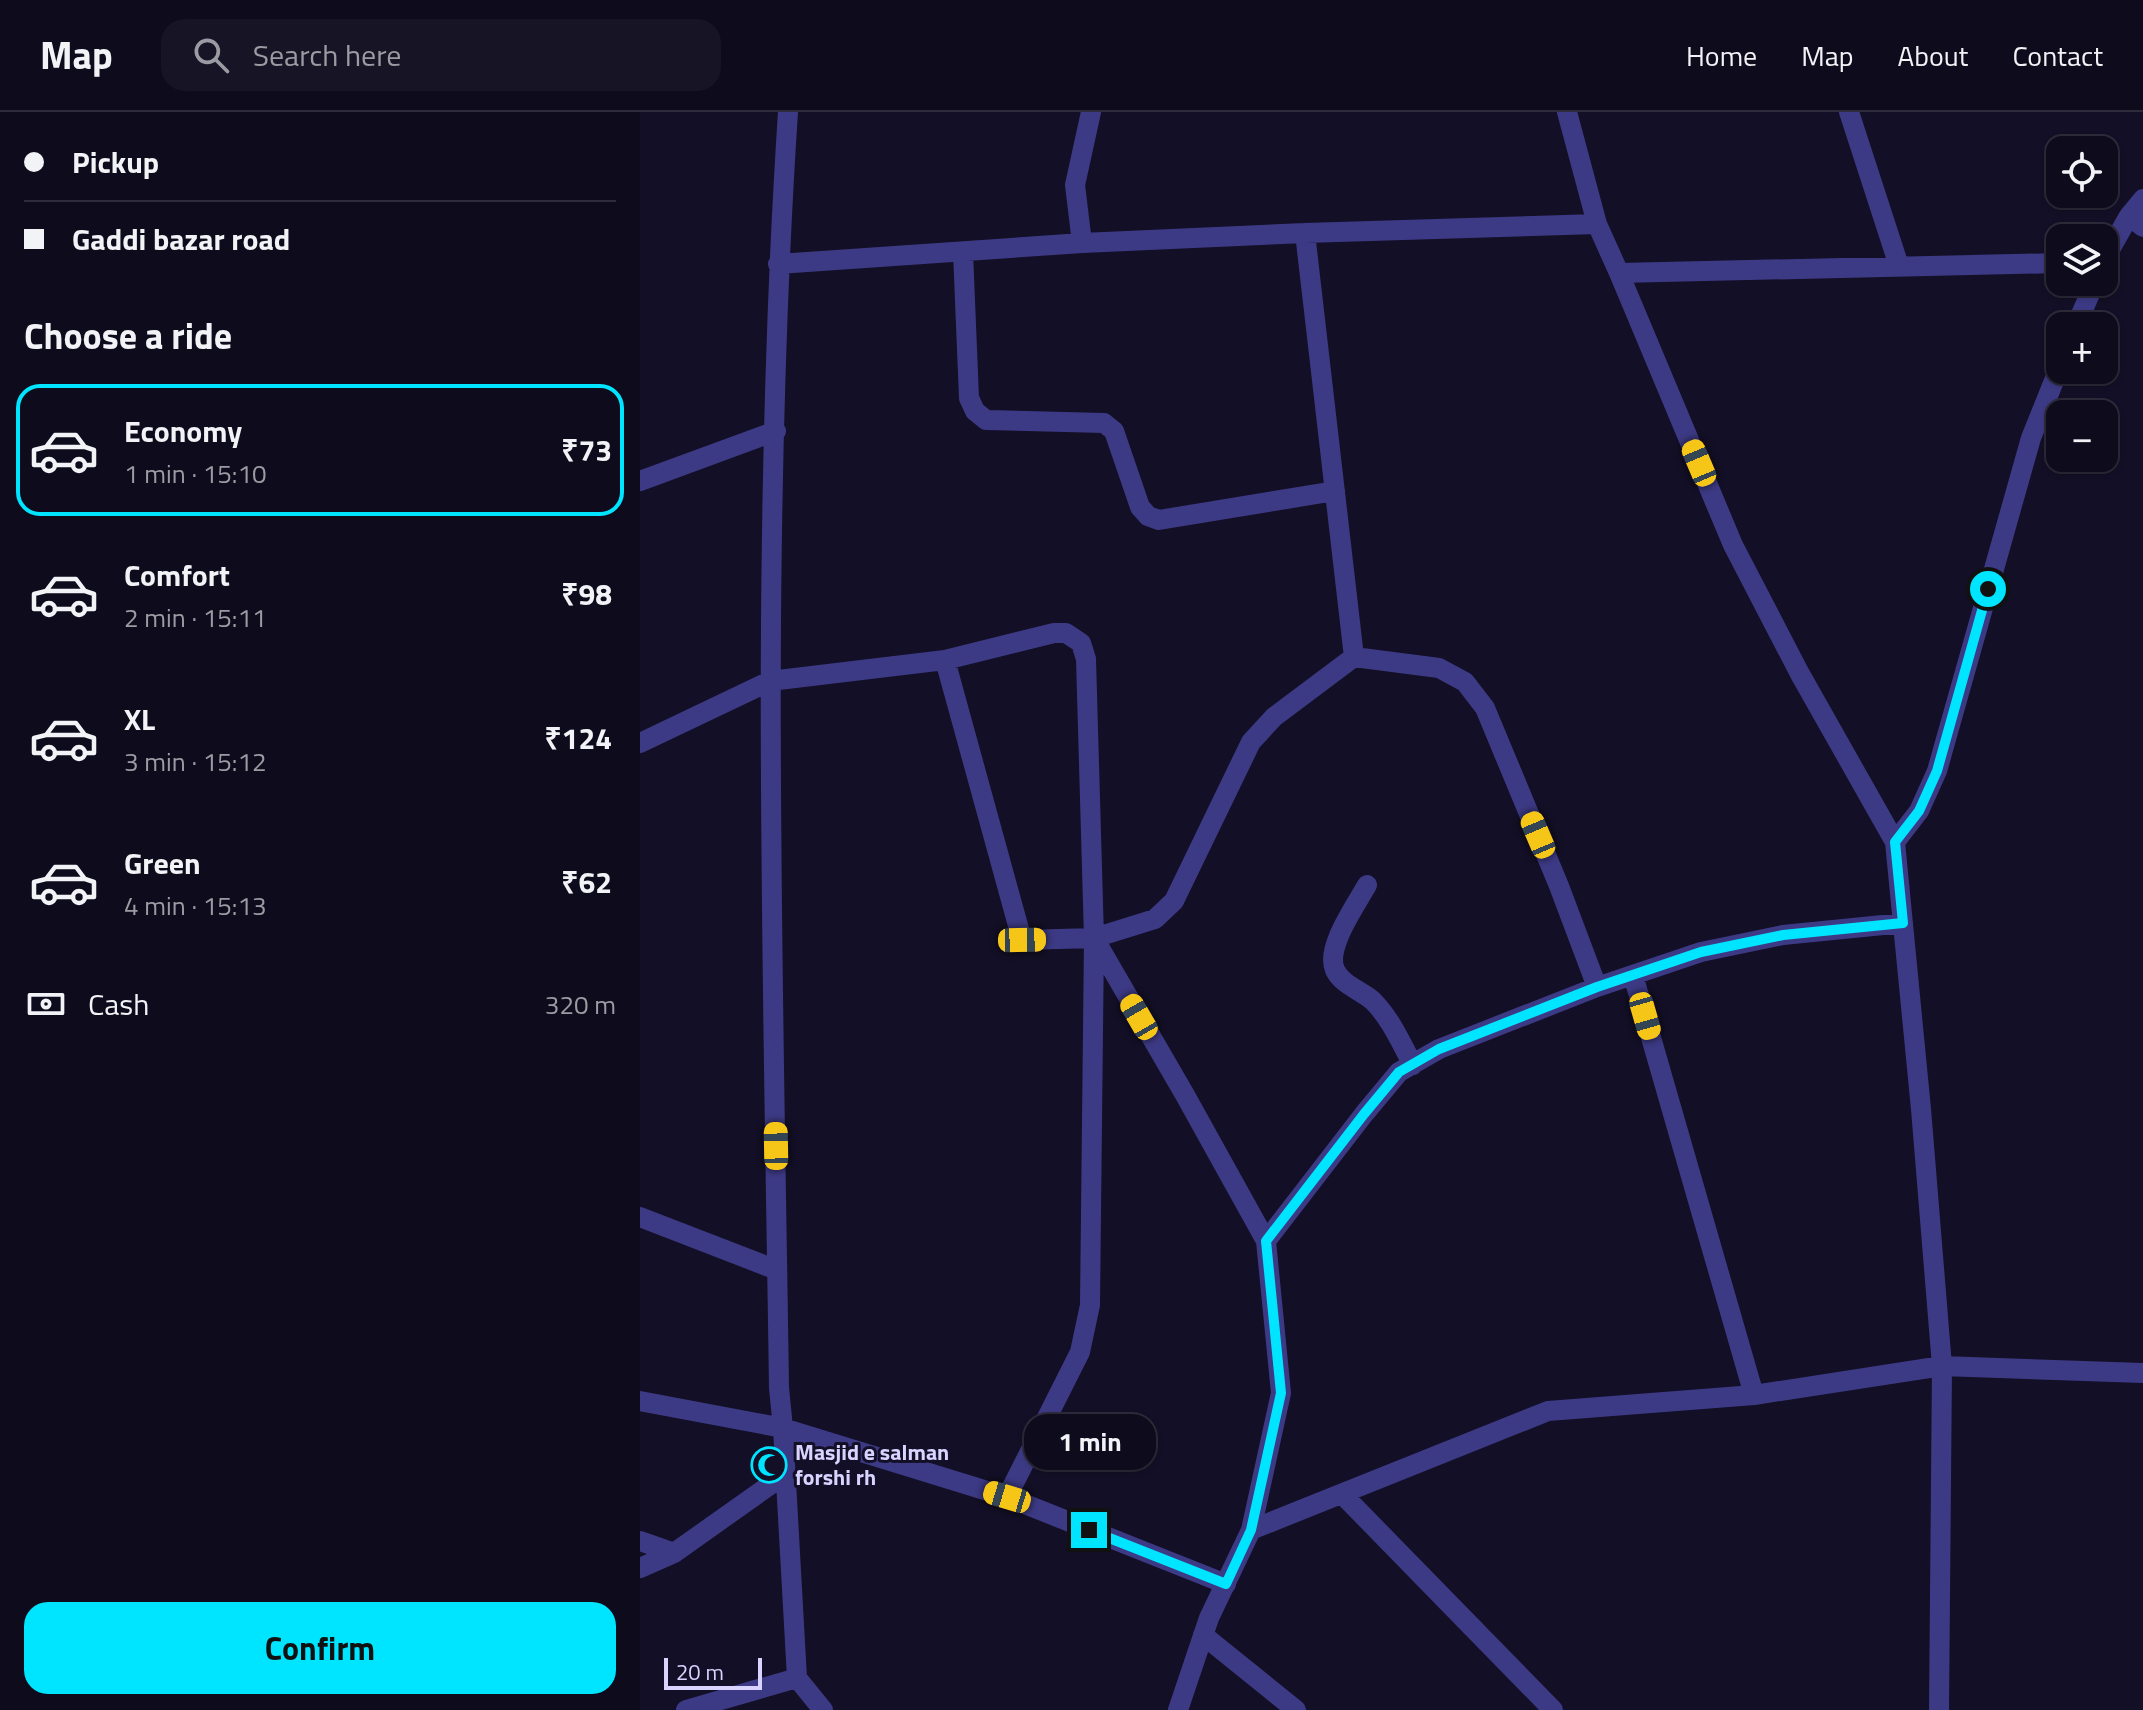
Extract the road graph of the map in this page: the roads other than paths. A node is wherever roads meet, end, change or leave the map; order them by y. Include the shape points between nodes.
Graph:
1 (788, 112) edge
2 (1091, 112) edge
3 (1567, 112) edge
4 (1849, 112) edge
5 (2143, 199) edge
6 (2136, 222) edge
7 (1597, 224) junction
8 (1305, 233) junction
9 (1082, 243) junction
10 (2118, 243) edge
11 (963, 252) junction
12 (2046, 263) edge
13 (778, 264) junction
14 (1899, 266) junction
15 (1619, 273) junction
16 (2053, 384) edge
17 (776, 431) junction
18 (640, 481) edge
19 (1335, 491) junction
20 (1354, 657) junction
21 (945, 660) junction
22 (770, 681) junction
23 (640, 743) edge
24 (1895, 842) junction
25 (1367, 885) dead end
26 (1903, 923) junction
27 (1094, 938) junction
28 (1633, 975) junction
29 (1597, 987) junction
30 (1413, 1065) junction
31 (640, 1217) edge
32 (1266, 1241) junction
33 (777, 1270) junction
34 (1942, 1366) junction
35 (2143, 1373) edge
36 (1754, 1395) junction
37 (640, 1401) edge
38 (783, 1428) junction
39 (784, 1475) junction
40 (1342, 1494) junction
41 (1007, 1497) junction
42 (1251, 1530) junction
43 (640, 1541) edge
44 (674, 1553) junction
45 (640, 1568) edge
46 (1226, 1584) junction
47 (1203, 1635) junction
48 (797, 1678) junction
49 (686, 1710) edge
50 (823, 1710) edge
51 (1178, 1710) edge
52 (1296, 1710) edge
53 (1553, 1710) edge
54 (1939, 1710) edge

1 - 13 street
2 - 9 street via 1075,185
3 - 7 street
4 - 14 street
5 - 6 street
6 - 10 street
7 - 8 street
7 - 15 street
8 - 9 street
8 - 19 street
9 - 11 street
11 - 13 street
11 - 19 street via 969,398 986,420 1104,423 1114,431 1140,507 1159,520
12 - 14 street
13 - 17 street
14 - 15 street
15 - 24 street via 1733,545
16 - 24 street via 2031,438 1937,771 1919,811
17 - 18 street
17 - 22 street
19 - 20 street
20 - 27 street via 1274,717 1251,742 1174,901 1155,919
20 - 29 street via 1439,668 1465,682 1485,708
21 - 22 street
21 - 27 street via 1022,940
21 - 27 street via 1054,633 1066,633 1081,643 1086,659
22 - 23 street
22 - 33 street
24 - 26 street
25 - 30 street via 1336,941 1335,970 1384,1014
26 - 28 street via 1783,935 1701,952
26 - 34 street
27 - 32 street
27 - 41 street via 1090,1305 1080,1352
28 - 29 street
28 - 36 street
29 - 30 street via 1439,1049
30 - 32 street via 1399,1072
31 - 33 street
32 - 42 street via 1281,1393
33 - 38 street
34 - 35 street
34 - 36 street
34 - 54 street
36 - 40 street via 1548,1411
37 - 38 street
38 - 39 street
38 - 41 street
39 - 44 street
39 - 48 street
40 - 42 street
40 - 53 street
41 - 46 street
42 - 46 street
43 - 44 street
44 - 45 street
46 - 47 street
47 - 51 street
47 - 52 street
48 - 49 street
48 - 50 street

